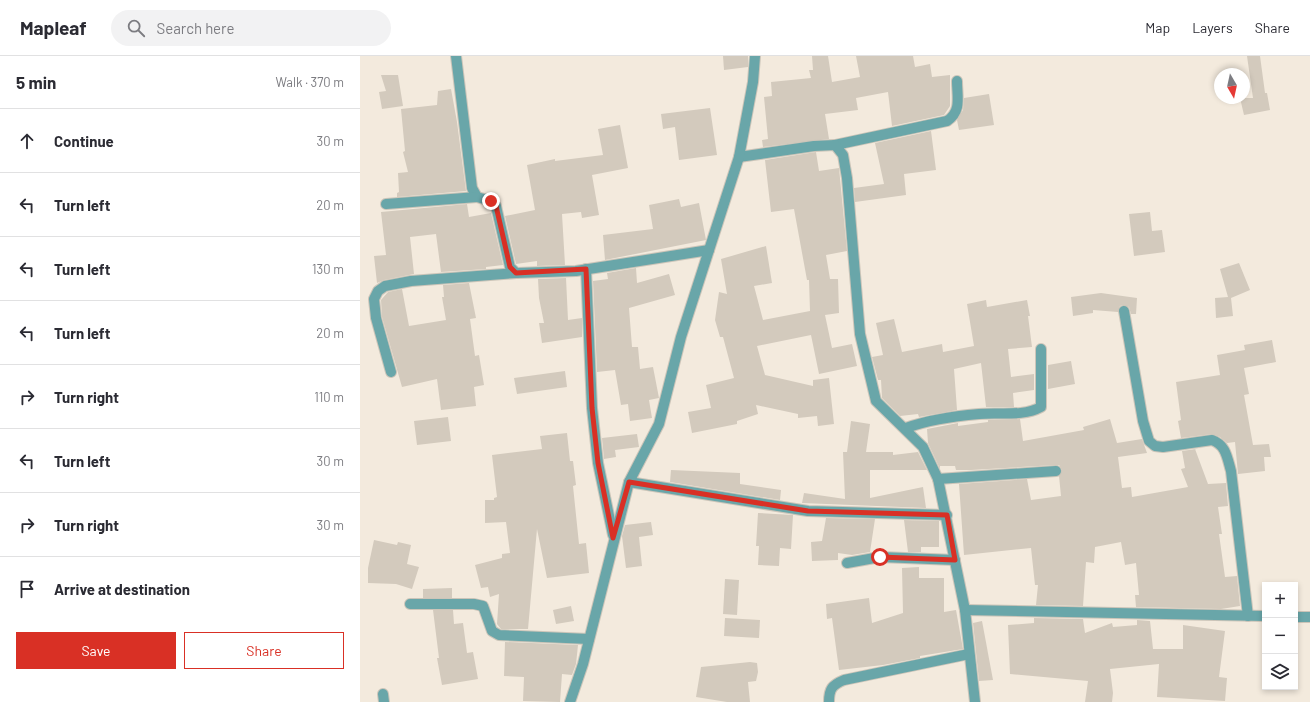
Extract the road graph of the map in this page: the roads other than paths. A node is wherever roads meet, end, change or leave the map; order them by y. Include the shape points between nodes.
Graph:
1 (456, 56) edge
2 (755, 56) edge
3 (957, 81) dead end
4 (835, 145) junction
5 (739, 157) junction
6 (477, 197) junction
7 (386, 204) dead end
8 (709, 250) junction
9 (586, 269) junction
10 (516, 273) junction
11 (1124, 310) dead end
12 (1041, 349) dead end
13 (391, 372) dead end
14 (906, 428) junction
15 (1056, 471) dead end
16 (938, 479) junction
17 (629, 482) junction
18 (947, 515) junction
19 (613, 538) junction
20 (955, 560) junction
21 (846, 563) dead end
22 (410, 604) dead end
23 (965, 610) junction
24 (1248, 616) junction
25 (1262, 616) edge
26 (1298, 617) edge
27 (1310, 617) edge
28 (589, 639) junction
29 (969, 654) junction
30 (570, 702) edge
31 (829, 702) edge
32 (975, 702) edge

1 - 6 street via 472,188
2 - 5 street via 753,82
3 - 4 street via 958,109 947,121
4 - 5 street
4 - 14 street via 843,155 846,171 860,334 876,401
5 - 8 street
6 - 7 street
6 - 10 street via 491,201 496,206 510,267
8 - 9 street
8 - 17 street via 681,337 659,424
9 - 10 street
9 - 19 street via 592,408 598,463
10 - 13 street via 412,281 386,286 378,291 374,299 376,318
11 - 24 street via 1143,421 1149,441 1155,446 1163,447 1212,440 1219,442 1225,450 1231,471
12 - 14 street via 1041,407 1023,413 979,414 919,423
14 - 16 street via 923,447
15 - 16 street
16 - 18 street
17 - 18 street via 808,511
17 - 19 street
18 - 20 street
19 - 28 street
20 - 21 street via 880,557
20 - 23 street
22 - 28 street via 483,606 492,631 499,635
23 - 24 street
23 - 29 street
24 - 25 street
26 - 27 street
28 - 30 street
29 - 31 street via 844,680 834,684 829,691
29 - 32 street

